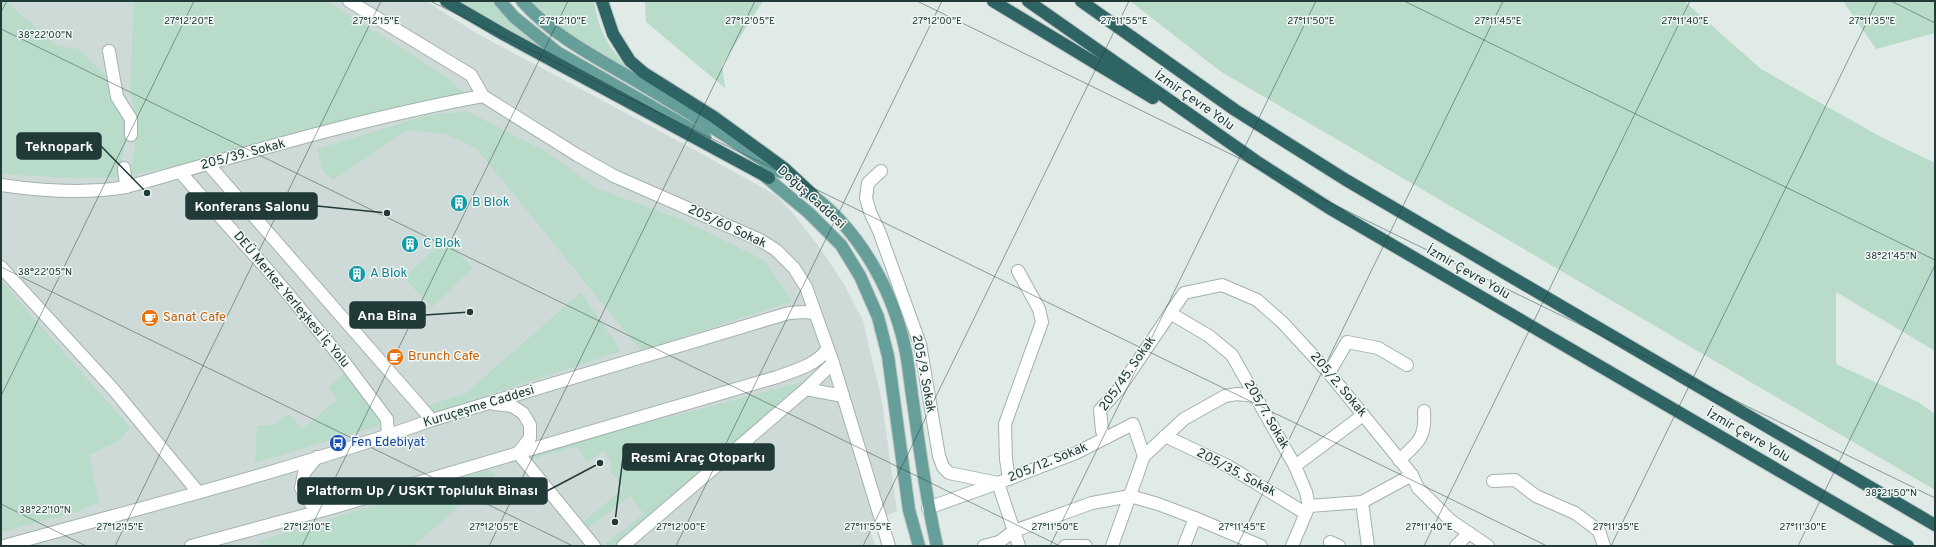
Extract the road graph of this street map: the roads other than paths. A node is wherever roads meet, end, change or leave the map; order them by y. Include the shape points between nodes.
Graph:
1 (349, 1) edge
2 (446, 1) edge
3 (500, 1) edge
4 (522, 1) edge
5 (602, 1) edge
6 (993, 1) edge
7 (1028, 1) edge
8 (1085, 3) edge
9 (109, 51) dead end
10 (482, 96) junction
11 (132, 135) dead end
12 (1256, 161) junction
13 (208, 165) junction
14 (124, 168) dead end
15 (882, 171) dead end
16 (180, 172) junction
17 (769, 178) junction
18 (3, 188) edge
19 (126, 188) junction
20 (813, 195) junction
21 (1, 267) edge
22 (1018, 271) dead end
23 (815, 313) junction
24 (1170, 313) junction
25 (827, 350) junction
26 (833, 363) junction
27 (1407, 365) dead end
28 (1329, 373) junction
29 (806, 389) junction
30 (842, 396) junction
31 (1255, 396) junction
32 (489, 404) junction
33 (1424, 411) dead end
34 (1363, 415) junction
35 (432, 420) junction
36 (388, 436) junction
37 (1165, 436) junction
38 (1106, 438) junction
39 (518, 453) junction
40 (1144, 456) junction
41 (317, 457) junction
42 (1399, 460) junction
43 (1295, 466) junction
44 (1412, 475) junction
45 (1009, 479) junction
46 (1493, 481) dead end
47 (998, 483) junction
48 (198, 492) junction
49 (1130, 496) junction
50 (1362, 502) junction
51 (928, 508) junction
52 (328, 509) junction
53 (1307, 509) junction
54 (1195, 518) junction
55 (1935, 525) edge
56 (1014, 531) junction
57 (1469, 533) junction
58 (4, 546) edge
59 (190, 546) edge
60 (594, 546) edge
61 (623, 546) edge
62 (889, 546) edge
63 (920, 546) edge
64 (937, 546) edge
65 (984, 546) edge
66 (1019, 546) edge
67 (1065, 546) edge
68 (1086, 546) edge
69 (1112, 546) edge
70 (1184, 546) edge
71 (1261, 546) edge
72 (1292, 546) edge
73 (1368, 546) edge
74 (1456, 546) edge
75 (1488, 546) edge
76 (1604, 546) edge
77 (1908, 546) edge

1 - 10 street via 470,75
2 - 17 highway
3 - 17 main road, Doğuş Caddesi via 514,17 557,52 729,151
4 - 20 main road, Doğuş Caddesi via 570,42 737,143
5 - 20 highway via 612,34 630,61 784,168
6 - 12 highway
7 - 12 highway, İzmir Çevre Yolu
8 - 55 highway, İzmir Çevre Yolu via 1235,110 1346,180
9 - 11 street via 117,97 131,119
10 - 13 street, 205/39. Sokak via 435,105
10 - 23 street, 205/60 Sokak via 614,176 760,240 776,250 794,268 806,287
12 - 77 highway, İzmir Çevre Yolu via 1336,212
13 - 16 street, 205/39. Sokak
13 - 35 street, DEÜ Merkez Yerleşkesi İç Yolu
14 - 19 street
15 - 47 street, 205/9. Sokak via 868,182 866,198 920,344 933,428 941,461 948,473
16 - 19 street, 205/39. Sokak
16 - 36 street, DEÜ Merkez Yerleşkesi İç Yolu via 273,276 342,359 387,419
17 - 63 main road, Doğuş Caddesi via 841,245 860,276 878,317 888,356 909,510
18 - 19 street, 205/39. Sokak via 106,191
20 - 51 main road, Doğuş Caddesi via 843,223 866,254 891,303 905,348
21 - 48 street via 113,389
22 - 45 street via 1039,309 1042,322 1005,424
23 - 25 street, 205/60 Sokak
23 - 32 street, Kuruçeşme Caddesi via 788,314
24 - 28 street, 205/2. Sokak via 1184,293 1222,285 1257,300 1283,322
24 - 31 street, 205/7. Sokak via 1209,336 1232,355
24 - 38 street, 205/45. Sokak via 1119,389 1100,410 1102,431
25 - 26 street, 205/60 Sokak
25 - 39 street via 809,366
26 - 29 street
26 - 30 street, 205/60 Sokak
27 - 28 street via 1378,348 1347,342
28 - 34 street, 205/2. Sokak
29 - 30 street
29 - 61 street
30 - 62 street, 205/60 Sokak
31 - 37 street via 1225,396 1184,419
31 - 43 street, 205/7. Sokak
32 - 35 street, Kuruçeşme Caddesi
32 - 39 street via 512,406 523,413 530,425 530,438
33 - 42 street via 1425,424 1419,443
34 - 42 street, 205/2. Sokak
34 - 43 street
35 - 36 street, Kuruçeşme Caddesi
36 - 41 street, Kuruçeşme Caddesi
37 - 40 street
37 - 53 street, 205/35. Sokak via 1228,466
38 - 40 street, 205/12. Sokak via 1133,424
38 - 45 street, 205/12. Sokak via 1076,453
39 - 52 street
39 - 60 street
40 - 49 street
41 - 48 street, Kuruçeşme Caddesi
41 - 52 street via 304,473 302,488 311,504
42 - 44 street, 205/2. Sokak
43 - 53 street, 205/7. Sokak via 1306,492
44 - 50 street
44 - 57 street, 205/2. Sokak via 1418,488 1450,520
45 - 47 street, 205/12. Sokak
46 - 76 street via 1515,480 1536,496 1575,513 1599,531
47 - 51 street, 205/12. Sokak
47 - 56 street
48 - 58 street, Kuruçeşme Caddesi
49 - 54 street
49 - 56 street via 1092,503
49 - 69 street
50 - 53 street
50 - 73 street
51 - 64 main road, Doğuş Caddesi
52 - 59 street
53 - 72 street
54 - 70 street
54 - 71 street
56 - 65 street via 999,542
56 - 66 street
57 - 74 street
57 - 75 street, 205/2. Sokak
67 - 68 street

